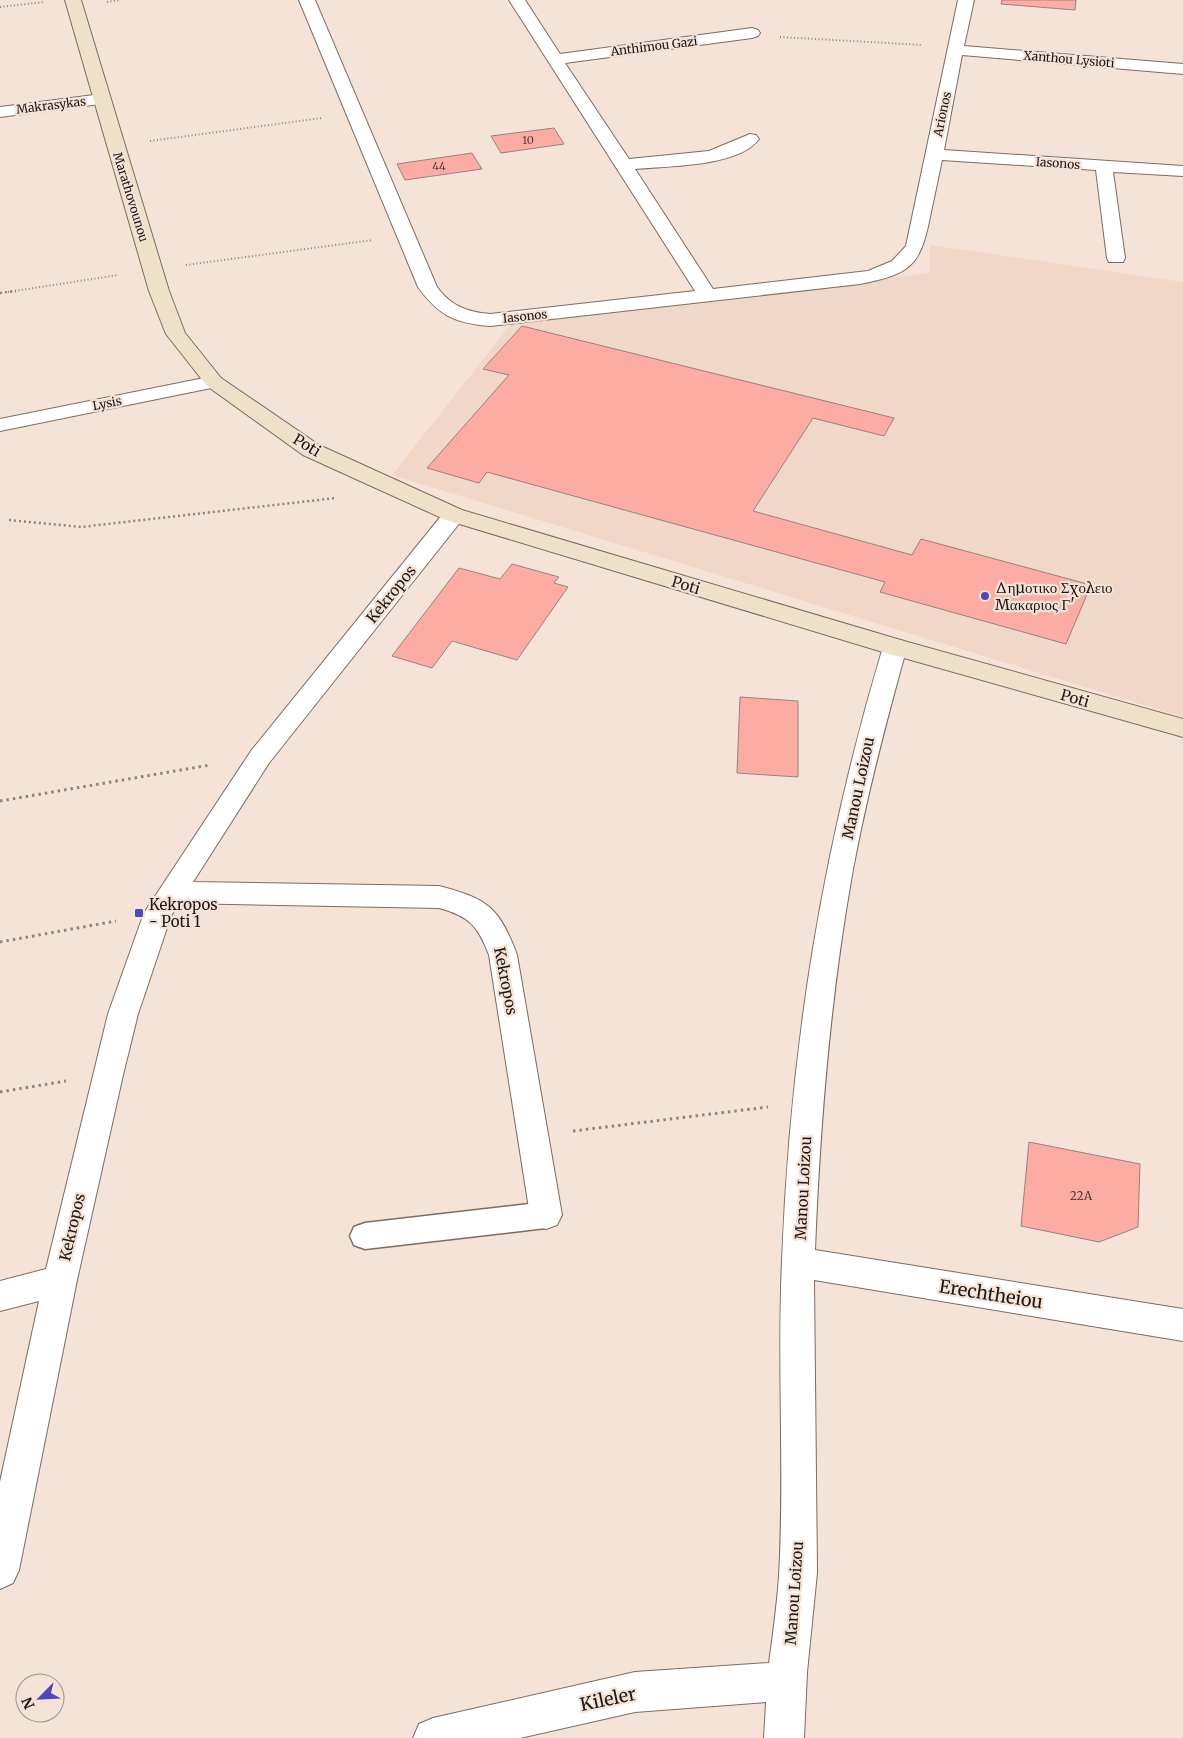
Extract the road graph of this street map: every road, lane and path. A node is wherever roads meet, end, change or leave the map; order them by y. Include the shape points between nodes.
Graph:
1 (73, 0) edge
2 (307, 0) edge
3 (517, 0) edge
4 (966, 0) edge
5 (49, 1) edge
6 (0, 7) edge
7 (752, 33) dead end
8 (726, 37) junction
9 (956, 48) junction
10 (557, 58) junction
11 (1183, 69) edge
12 (102, 99) junction
13 (0, 112) edge
14 (355, 114) junction
15 (750, 138) dead end
16 (116, 146) junction
17 (933, 154) junction
18 (625, 165) junction
19 (1104, 166) junction
20 (1183, 171) edge
21 (919, 228) joint
22 (407, 236) junction
23 (1116, 258) dead end
24 (152, 269) junction
25 (0, 293) edge
26 (707, 294) junction
27 (214, 382) junction
28 (0, 424) edge
29 (401, 491) junction
30 (454, 515) junction
31 (9, 520) dead end
32 (895, 647) junction
33 (1183, 728) edge
34 (260, 757) junction
35 (0, 801) edge
36 (165, 902) junction
37 (0, 942) edge
38 (108, 1074) junction
39 (0, 1092) edge
40 (808, 1102) junction
41 (532, 1136) junction
42 (546, 1215) joint
43 (365, 1236) dead end
44 (798, 1262) junction
45 (60, 1280) junction
46 (0, 1296) edge
47 (1183, 1326) edge
48 (0, 1570) edge
49 (786, 1681) junction
50 (433, 1738) edge
51 (784, 1738) edge

1 - 12 street, Marathovounou
2 - 14 street, Iasonos
3 - 10 street
4 - 9 street, Arionos
5 - 6 path
7 - 8 street, Anthimou Gazi
8 - 9 path via 739,41 783,37
8 - 10 street, Anthimou Gazi
9 - 11 street, Xanthou Lysioti
9 - 17 street, Arionos
10 - 18 street
12 - 13 street, Makrasykas
12 - 16 street, Marathovounou
14 - 16 path
14 - 22 street, Iasonos
15 - 18 street via 742,146 713,156
16 - 24 street, Marathovounou
17 - 19 street, Iasonos
17 - 21 street, Arionos
18 - 26 street
19 - 20 street, Iasonos
19 - 23 street
21 - 26 street, Iasonos via 909,257 884,272 860,278
22 - 24 path
22 - 26 street, Iasonos via 428,287 444,308 457,316 511,318
24 - 25 path
24 - 27 street, Marathovounou via 176,334
27 - 28 street, Lysis
27 - 29 street, Poti via 311,450
29 - 30 street, Poti
29 - 31 path via 81,527
30 - 32 street, Poti
30 - 34 street, Kekropos
32 - 33 street, Poti
32 - 40 street, Manou Loizou via 874,713 838,884 812,1054
34 - 35 path
34 - 36 street, Kekropos
36 - 37 path
36 - 38 street, Kekropos via 142,955
36 - 41 street, Kekropos via 439,897 466,904 483,917 496,934 503,955
38 - 39 path
38 - 45 street, Kekropos
40 - 41 path
40 - 44 street, Manou Loizou
41 - 42 street, Kekropos
42 - 43 lane
44 - 47 street, Erechtheiou
44 - 49 street, Manou Loizou via 798,1576
45 - 46 street
45 - 48 street, Kekropos
49 - 50 street, Kileler via 634,1692
49 - 51 street, Manou Loizou

